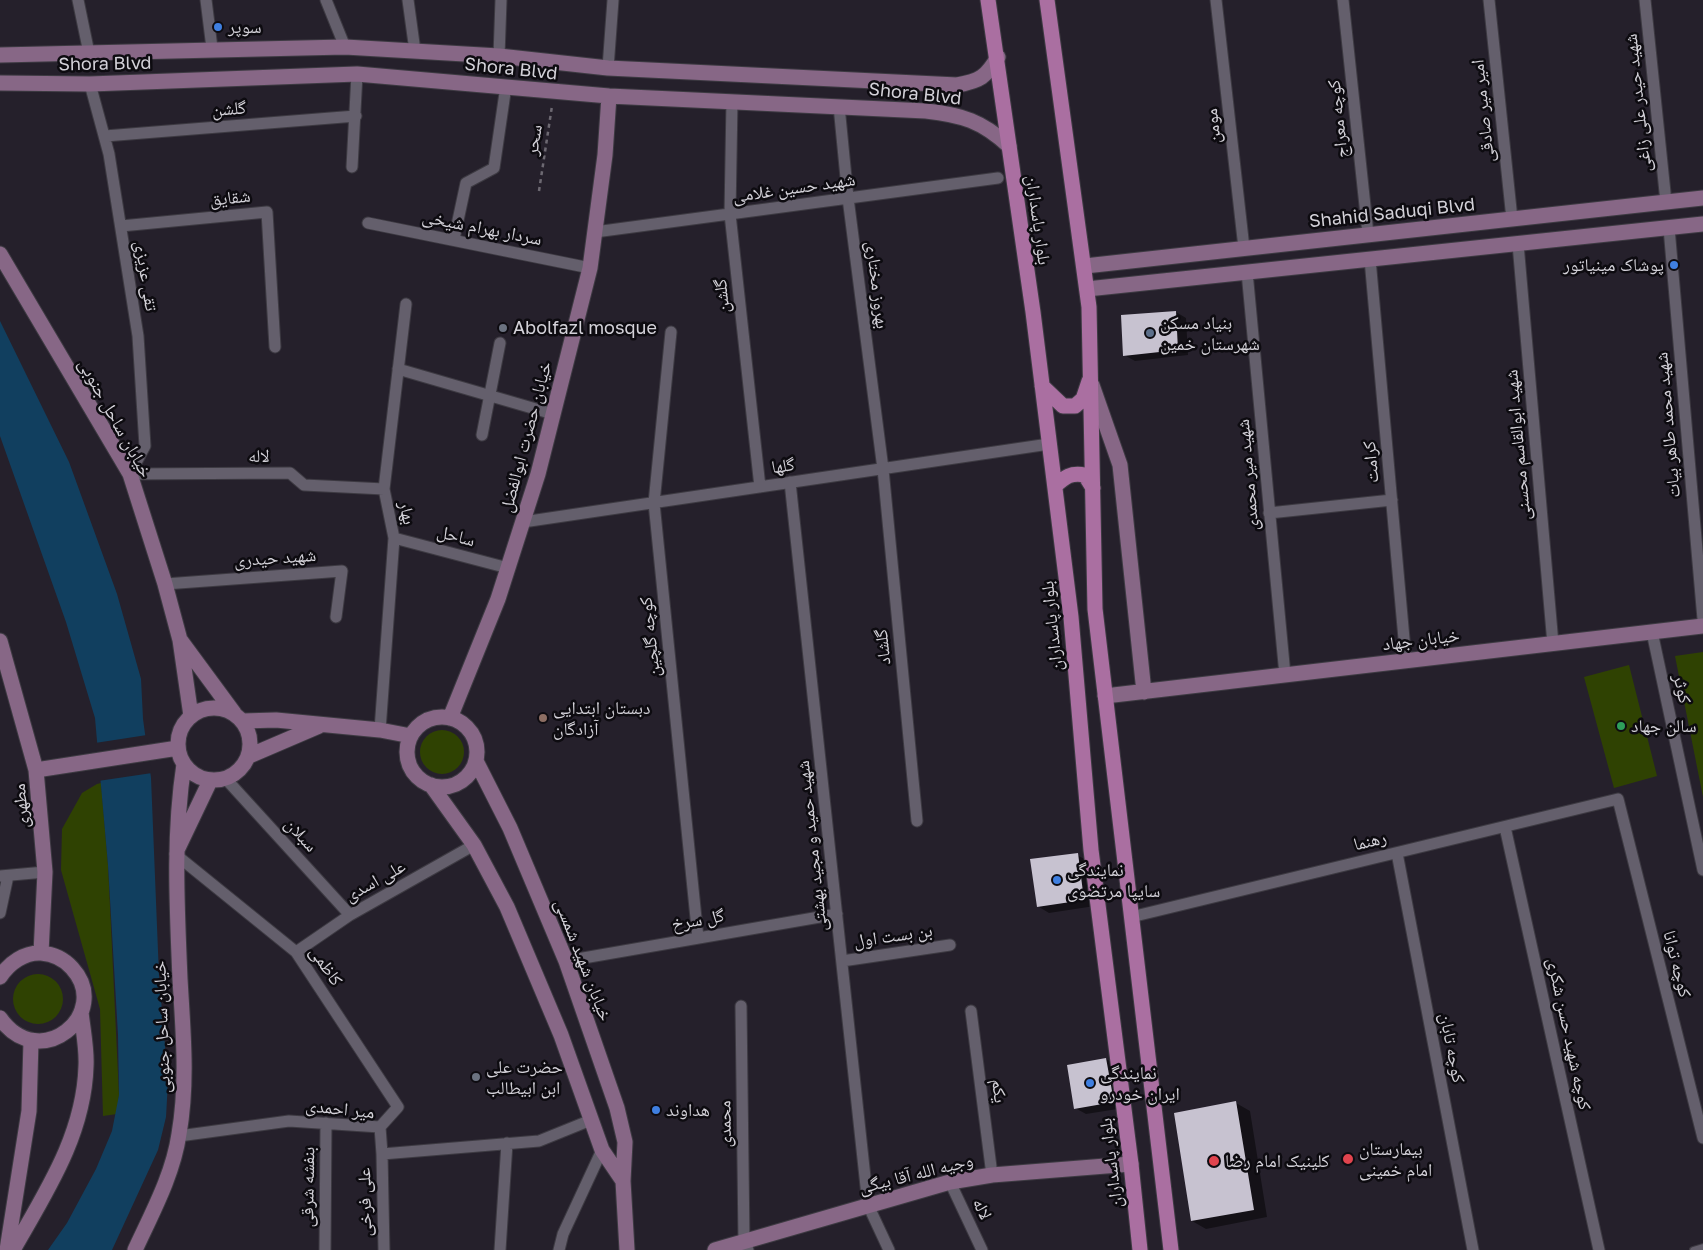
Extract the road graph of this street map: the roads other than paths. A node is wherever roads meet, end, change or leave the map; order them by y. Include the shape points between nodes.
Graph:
1 (78, 0) edge
2 (206, 0) edge
3 (326, 0) edge
4 (408, 0) edge
5 (501, 0) edge
6 (613, 0) edge
7 (988, 0) edge
8 (1046, 0) edge
9 (1216, 0) edge
10 (1343, 0) edge
11 (1489, 0) edge
12 (1645, 0) edge
13 (345, 47) junction
14 (212, 48) junction
15 (415, 51) junction
16 (89, 53) junction
17 (0, 55) edge
18 (499, 56) junction
19 (998, 57) junction
20 (608, 68) junction
21 (357, 74) junction
22 (0, 83) edge
23 (90, 84) junction
24 (930, 84) junction
25 (506, 86) junction
26 (609, 96) junction
27 (732, 101) junction
28 (839, 106) junction
29 (926, 110) junction
30 (356, 116) junction
31 (105, 136) junction
32 (1010, 146) junction
33 (352, 167) dead end
34 (998, 178) dead end
35 (848, 198) junction
36 (1703, 198) edge
37 (1666, 202) junction
38 (730, 214) junction
39 (1512, 218) junction
40 (368, 224) dead end
41 (1703, 224) edge
42 (121, 226) junction
43 (1669, 228) junction
44 (595, 232) junction
45 (1368, 234) junction
46 (454, 239) junction
47 (1518, 244) junction
48 (1244, 248) junction
49 (0, 254) edge
50 (1370, 259) junction
51 (1085, 266) junction
52 (590, 268) junction
53 (1247, 272) junction
54 (1086, 289) junction
55 (406, 304) dead end
56 (671, 332) dead end
57 (500, 343) dead end
58 (275, 347) dead end
59 (398, 369) junction
60 (1092, 378) junction
61 (1042, 386) junction
62 (490, 396) junction
63 (553, 414) junction
64 (482, 434) dead end
65 (1049, 444) junction
66 (883, 468) junction
67 (130, 474) junction
68 (790, 482) junction
69 (1055, 486) junction
70 (760, 487) junction
71 (1093, 488) junction
72 (384, 489) junction
73 (1392, 500) junction
74 (654, 502) junction
75 (1269, 512) junction
76 (523, 522) junction
77 (394, 538) junction
78 (508, 568) junction
79 (165, 584) junction
80 (336, 616) dead end
81 (1703, 619) edge
82 (1703, 626) edge
83 (1652, 632) junction
84 (180, 640) junction
85 (0, 641) edge
86 (1553, 644) junction
87 (1406, 661) junction
88 (1285, 675) junction
89 (1144, 692) junction
90 (1105, 696) junction
91 (191, 716) junction
92 (238, 717) junction
93 (450, 718) junction
94 (321, 725) junction
95 (380, 730) junction
96 (411, 736) junction
97 (178, 748) junction
98 (249, 756) junction
99 (476, 761) junction
100 (184, 764) junction
101 (36, 770) junction
102 (226, 779) junction
103 (210, 780) junction
104 (430, 785) junction
105 (1618, 799) joint
106 (917, 821) dead end
107 (1505, 826) junction
108 (474, 845) junction
109 (1397, 853) junction
110 (175, 854) junction
111 (1703, 870) edge
112 (45, 872) junction
113 (4, 876) edge
114 (0, 913) edge
115 (837, 914) junction
116 (350, 915) junction
117 (1131, 917) junction
118 (698, 938) junction
119 (950, 946) dead end
120 (296, 952) junction
121 (41, 953) junction
122 (566, 961) junction
123 (842, 961) junction
124 (5, 967) edge
125 (0, 977) edge
126 (742, 1006) dead end
127 (971, 1011) dead end
128 (81, 1012) junction
129 (3, 1025) edge
130 (31, 1041) junction
131 (591, 1120) junction
132 (326, 1124) junction
133 (380, 1127) junction
134 (179, 1136) junction
135 (1703, 1138) edge
136 (507, 1143) junction
137 (602, 1150) junction
138 (382, 1154) junction
139 (1131, 1164) junction
140 (992, 1175) junction
141 (623, 1180) junction
142 (950, 1182) junction
143 (868, 1205) junction
144 (5, 1224) edge
145 (746, 1246) edge
146 (1703, 1247) edge
147 (7, 1250) edge
148 (13, 1250) edge
149 (134, 1250) edge
150 (325, 1250) edge
151 (384, 1250) edge
152 (500, 1250) edge
153 (559, 1250) edge
154 (627, 1250) edge
155 (715, 1250) edge
156 (889, 1250) edge
157 (982, 1250) edge
158 (1140, 1250) edge
159 (1171, 1250) edge
160 (1474, 1250) edge
161 (1599, 1250) edge
162 (1693, 1250) edge

1 - 16 street
2 - 14 street
3 - 13 street
4 - 15 street
5 - 18 street
6 - 20 street
7 - 19 main road, بلوار پاسداران
8 - 51 main road
9 - 48 street, مومن
10 - 45 street, کوچه معراج
11 - 39 street, امیر میر صادقی
12 - 37 street, شهید حیدر علی زاغی
13 - 14 main road, Shora Blvd
13 - 15 main road, Shora Blvd
14 - 16 main road, Shora Blvd
15 - 18 main road, Shora Blvd
16 - 17 main road, Shora Blvd
18 - 20 main road, Shora Blvd
19 - 24 main road, Shora Blvd via 989,73 975,82
19 - 32 main road, بلوار پاسداران
20 - 24 main road, Shora Blvd
21 - 23 main road, Shora Blvd
21 - 25 main road, Shora Blvd
21 - 30 street
22 - 23 main road, Shora Blvd
23 - 31 street, تقی عزیزی
24 - 29 main road via 936,94 934,104
25 - 26 main road, Shora Blvd
25 - 46 street via 494,168 466,183
26 - 27 main road, Shora Blvd
26 - 44 main road, خیابان حضرت ابوالفضل
27 - 28 main road, Shora Blvd
27 - 38 street, گلشن
28 - 29 main road, Shora Blvd
28 - 35 street, بهروز مختاری
29 - 32 main road, Shora Blvd via 971,118
30 - 31 street, گلشن
30 - 33 street
31 - 42 street, تقی عزیزی
32 - 61 main road, بلوار پاسداران
34 - 35 street, شهید حسین غلامی
35 - 38 street, شهید حسین غلامی
35 - 66 street, بهروز مختاری
36 - 37 main road, Shahid Saduqi Blvd
37 - 39 main road, Shahid Saduqi Blvd
38 - 44 street, شهید حسین غلامی
38 - 70 street, گلشن
39 - 45 main road, Shahid Saduqi Blvd
40 - 46 street, سردار بهرام شیخی
41 - 43 main road
42 - 58 street, شقایق via 267,212
42 - 67 street, تقی عزیزی via 138,336 145,446
43 - 47 main road
43 - 81 street, شهید محمد طاهر بیات
44 - 52 main road, خیابان حضرت ابوالفضل
45 - 48 main road, Shahid Saduqi Blvd
46 - 52 street, سردار بهرام شیخی
47 - 50 main road
47 - 86 street, شهید ابوالقاسم محسنی
48 - 51 main road, Shahid Saduqi Blvd
49 - 67 main road, خیابان ساحل جنوبی
50 - 53 main road
50 - 73 street, کرامت
51 - 54 main road
52 - 63 main road, خیابان حضرت ابوالفضل
53 - 54 main road
53 - 75 street, شهید میر محمدی
54 - 60 main road
55 - 59 street, بهار
56 - 74 street, کوچه گلچین
57 - 62 street
59 - 62 street
59 - 72 street, بهار
60 - 61 main road via 1083,399 1075,406 1063,406
60 - 71 main road
60 - 89 main road via 1120,465
61 - 65 main road, بلوار پاسداران
62 - 63 street
62 - 64 street
63 - 76 main road, خیابان حضرت ابوالفضل
65 - 66 street, گلها
65 - 69 main road, بلوار پاسداران
66 - 68 street, گلها
66 - 106 street, گلشاد
67 - 72 street, لاله via 290,473 304,485
67 - 79 main road, خیابان ساحل جنوبی
68 - 70 street, گلها
68 - 115 street, شهید حمید و مجید بهشتی
69 - 71 main road via 1075,473 1085,475
69 - 139 main road, بلوار پاسداران via 1071,617 1091,850
70 - 74 street, گلها
71 - 90 main road via 1095,609
72 - 77 street, بهار
73 - 75 street
73 - 87 street, کرامت
74 - 76 street, گلها
74 - 118 street, کوچه گلچین
75 - 88 street, شهید میر محمدی
76 - 78 main road, خیابان حضرت ابوالفضل
77 - 78 street, ساحل
77 - 95 street, بهار
78 - 93 main road, خیابان حضرت ابوالفضل
79 - 80 street, شهید حیدری via 342,571
79 - 84 main road, خیابان ساحل جنوبی
82 - 83 main road, خیابان جهاد
83 - 86 main road, خیابان جهاد
83 - 111 street, کوثر
84 - 91 main road
84 - 92 main road
85 - 101 main road
86 - 87 main road, خیابان جهاد
87 - 88 main road, خیابان جهاد
88 - 89 main road, خیابان جهاد
89 - 90 main road, خیابان جهاد
90 - 117 main road
91 - 92 main road via 208,708 226,709
91 - 97 main road via 181,729
92 - 94 main road
92 - 98 main road via 250,738
93 - 96 main road via 427,720
93 - 99 main road via 469,729 475,739
94 - 95 main road
94 - 98 main road
95 - 96 main road
96 - 104 main road via 408,748 410,765 420,780
97 - 100 main road
97 - 101 main road, مطهری
98 - 102 main road via 240,770
99 - 104 main road via 464,780 453,786
99 - 122 main road, خیابان شهید شمسی via 510,828
100 - 103 main road via 200,778
100 - 110 main road, خیابان ساحل جنوبی
101 - 112 main road, مطهری
102 - 103 main road
102 - 116 street, سبلان
103 - 110 main road
104 - 108 main road
105 - 107 street, رهنما
105 - 135 street, کوچه توانا
107 - 109 street, رهنما
107 - 161 street, کوچه شهید حسن شکری
108 - 116 street, علی اسدی
108 - 131 main road via 507,907 561,1035
109 - 117 street, رهنما
109 - 160 street, کوچه تابان
110 - 120 street, کاظمی
110 - 134 main road, خیابان ساحل جنوبی via 186,1082
112 - 113 street
112 - 121 main road, مطهری
113 - 114 street
115 - 118 street, گل سرخ
115 - 123 street, شهید حمید و مجید بهشتی
116 - 120 street, علی اسدی
117 - 159 main road
118 - 122 street, گل سرخ
119 - 123 street, بن بست اول
120 - 133 street, کاظمی via 398,1107
121 - 124 main road via 26,955
121 - 128 main road via 55,955 77,974 84,1000
122 - 141 main road, خیابان شهید شمسی via 617,1108 625,1142
123 - 143 street, شهید حمید و مجید بهشتی
124 - 125 main road
126 - 145 street, محمدی
127 - 140 street, یکم
128 - 130 main road via 75,1024 61,1036 44,1042
128 - 148 main road via 86,1066 80,1114 64,1160
129 - 130 main road via 19,1038
130 - 144 main road via 29,1111
131 - 136 street via 539,1140
131 - 137 main road
132 - 133 street, میر احمدی
132 - 134 street, میر احمدی via 289,1121
132 - 150 street, بنفشه شرقی
133 - 138 street, میر احمدی
134 - 149 main road, خیابان ساحل جنوبی via 170,1172
136 - 138 street
136 - 152 street
137 - 141 main road
137 - 153 street via 563,1234
138 - 151 street, علی فرخی
139 - 140 main road, وجیه الله آقا بیگی
139 - 158 main road, بلوار پاسداران
140 - 142 main road, وجیه الله آقا بیگی
141 - 154 main road, خیابان شهید شمسی
142 - 143 main road, وجیه الله آقا بیگی
142 - 157 street, لاله
143 - 145 main road, وجیه الله آقا بیگی
143 - 156 street, شهید حمید و مجید بهشتی
144 - 147 main road
145 - 155 main road, وجیه الله آقا بیگی
146 - 162 lane

